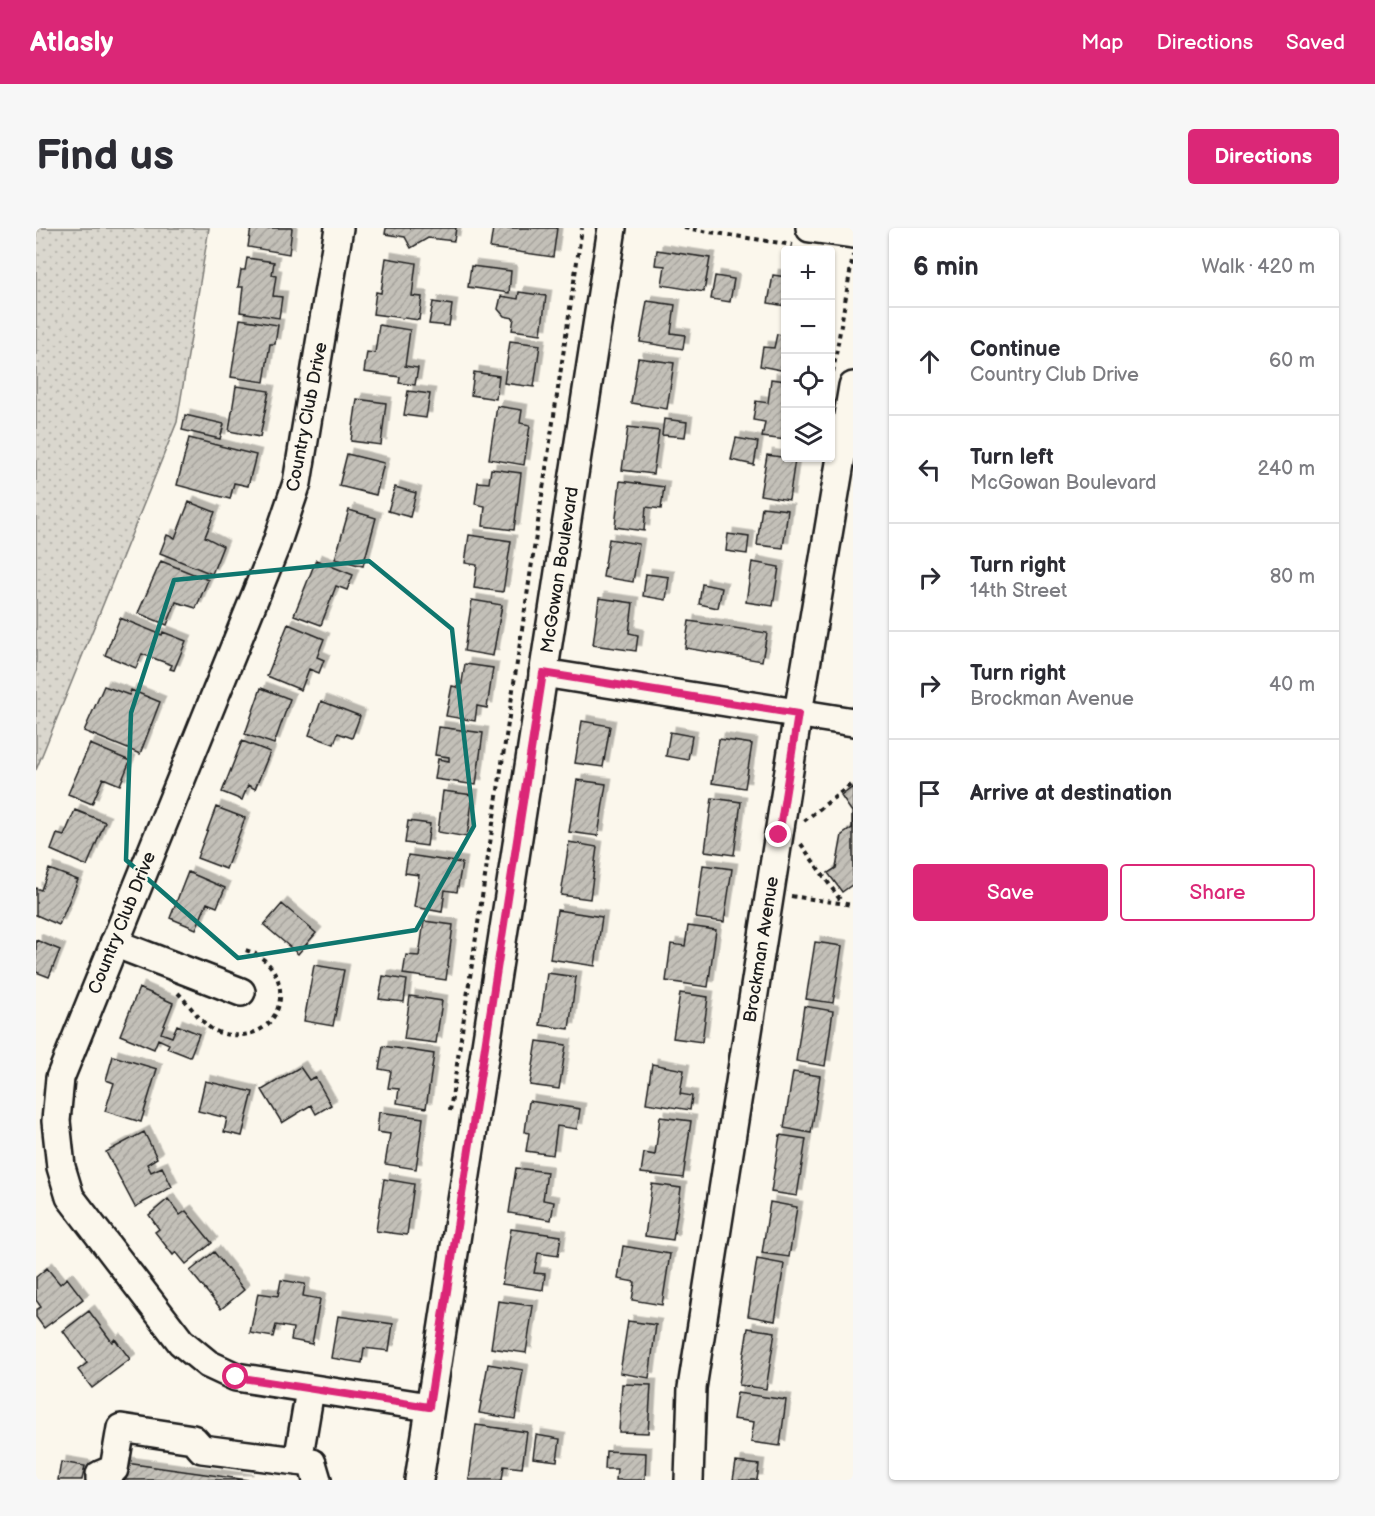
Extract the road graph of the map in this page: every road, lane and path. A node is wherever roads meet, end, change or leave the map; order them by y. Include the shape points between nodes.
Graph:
1 (339, 228) edge
2 (582, 228) edge
3 (612, 228) edge
4 (684, 228) edge
5 (804, 237) edge
6 (847, 243) edge
7 (843, 382) edge
8 (543, 673) junction
9 (798, 714) junction
10 (853, 722) edge
11 (853, 783) edge
12 (780, 826) junction
13 (791, 896) dead end
14 (841, 901) junction
15 (853, 905) edge
16 (114, 943) junction
17 (242, 949) dead end
18 (175, 991) dead end
19 (241, 992) dead end
20 (450, 1114) dead end
21 (310, 1390) junction
22 (429, 1407) junction
23 (298, 1461) junction
24 (100, 1480) edge
25 (317, 1480) edge
26 (419, 1480) edge
27 (689, 1480) edge

1 - 16 street, Country Club Drive via 297,483 276,545
2 - 20 path
3 - 8 street, McGowan Boulevard
4 - 5 path
5 - 6 street
6 - 7 path via 853,254
7 - 9 street, Brockman Avenue
8 - 9 street
8 - 22 street, McGowan Boulevard
9 - 10 street
9 - 12 street, Brockman Avenue
11 - 12 path via 803,822
12 - 14 path via 799,842
12 - 27 street, Brockman Avenue via 692,1388
13 - 14 path
14 - 15 path
16 - 19 street
16 - 21 street, Country Club Drive via 60,1078 56,1121 61,1167 70,1197 181,1342 208,1364 236,1377
17 - 18 path via 266,959 276,971 281,994 278,1011 268,1024 250,1035 220,1033 208,1027
21 - 22 street, Country Club Drive
21 - 23 street
22 - 26 street, McGowan Boulevard
23 - 24 street via 202,1449 192,1439 121,1428 114,1469 100,1475
23 - 25 street via 312,1463

